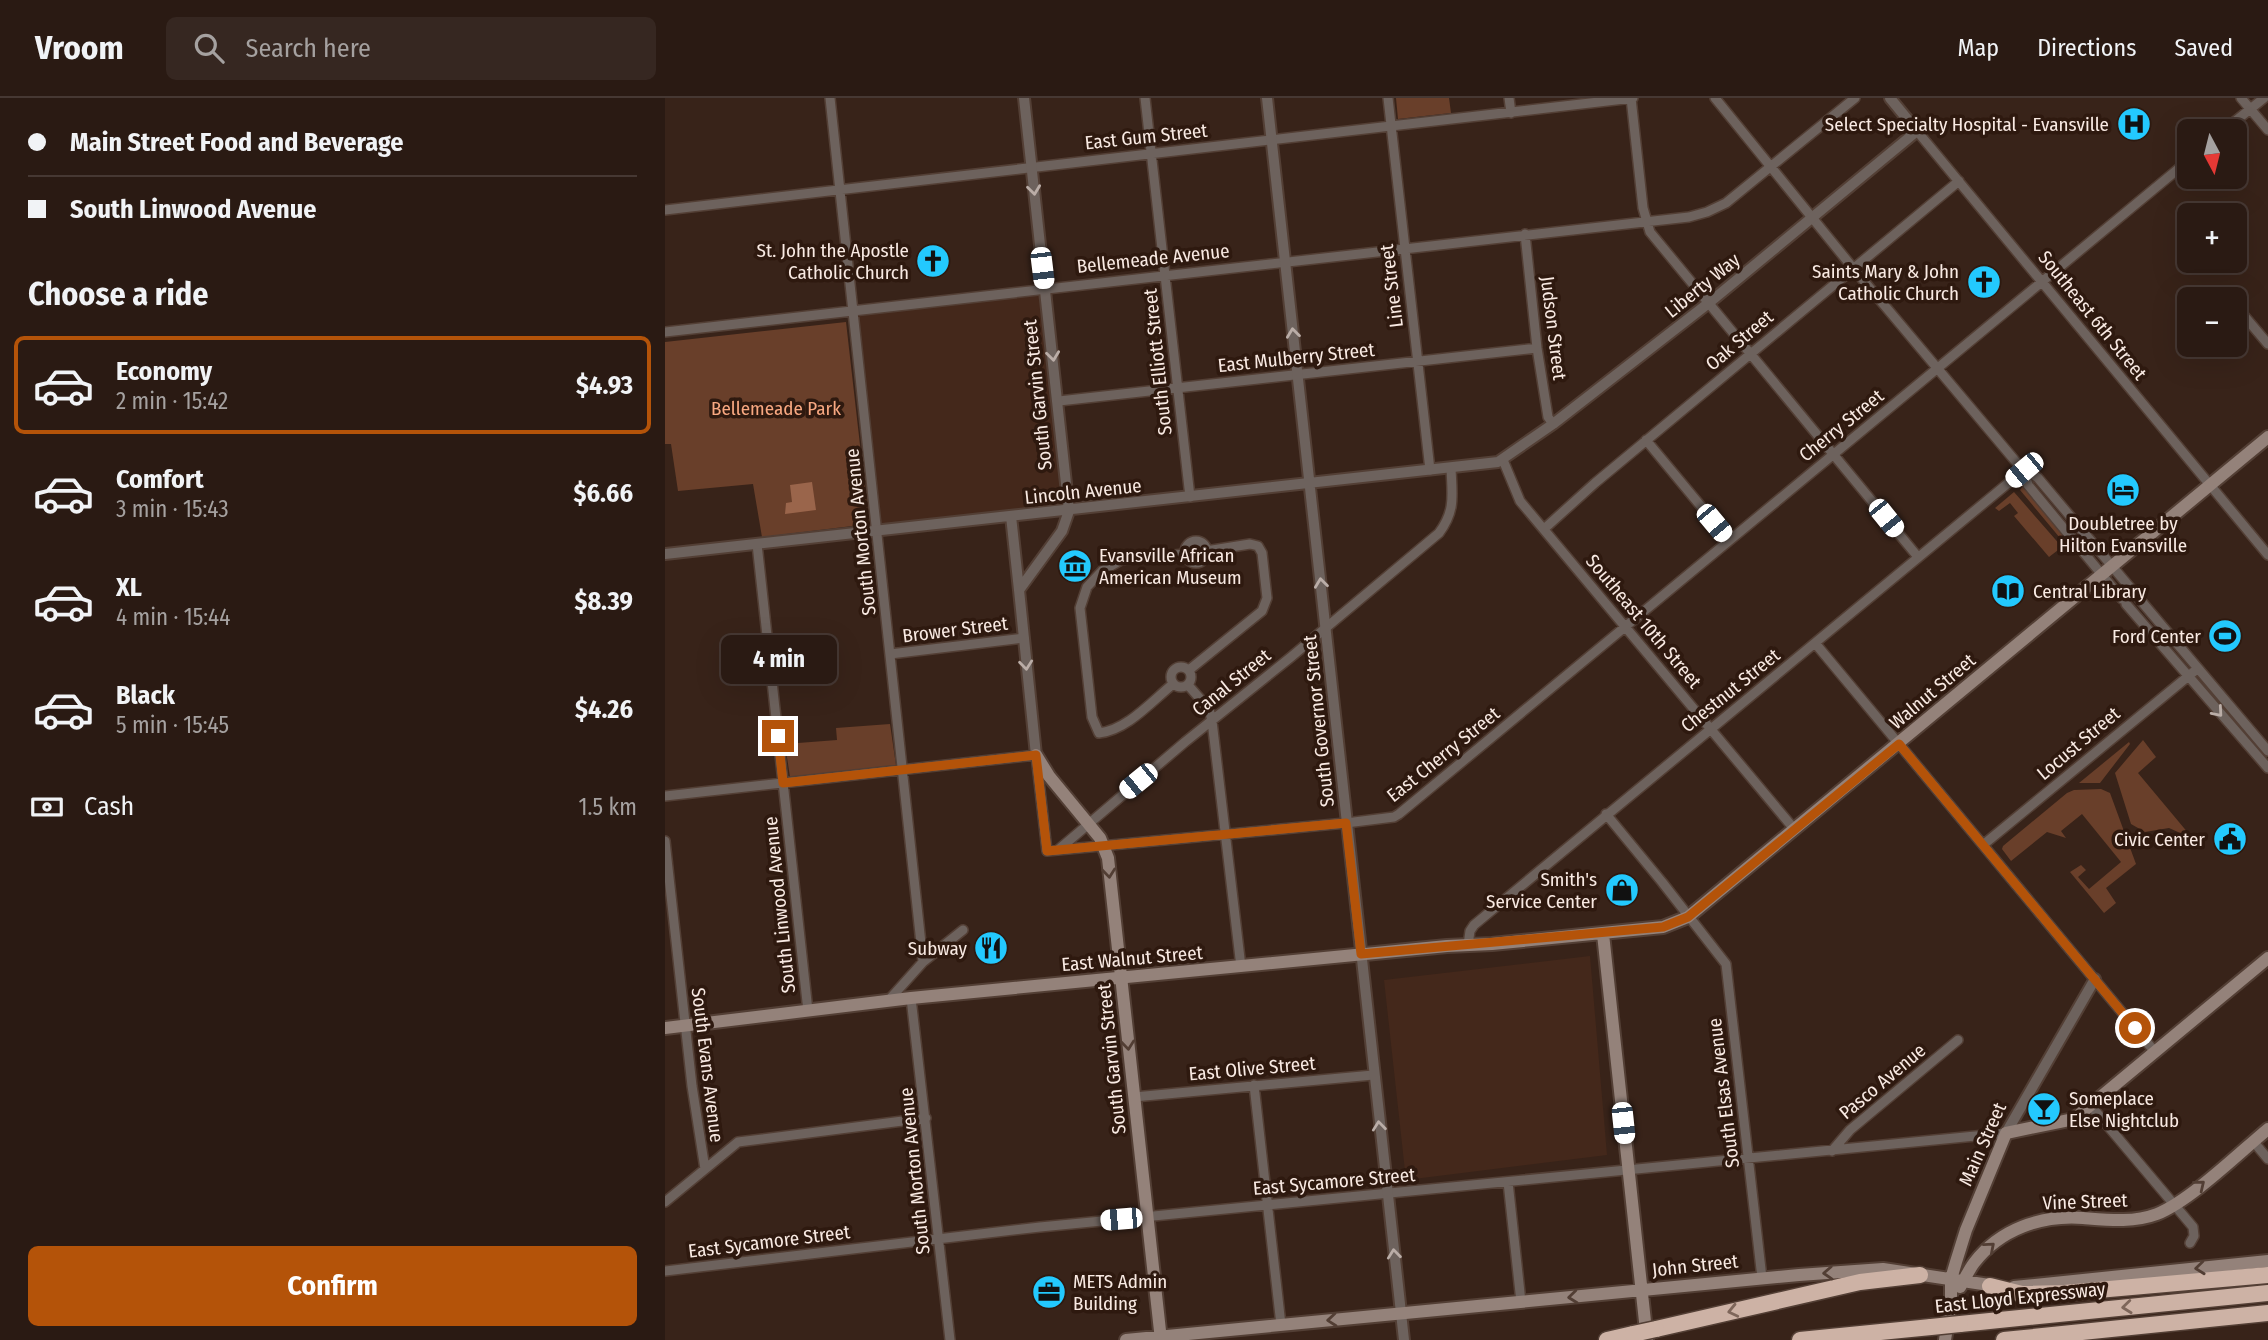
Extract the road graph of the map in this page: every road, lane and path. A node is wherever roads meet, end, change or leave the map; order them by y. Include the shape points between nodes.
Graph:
1 (830, 98) edge
2 (1024, 98) edge
3 (1145, 98) edge
4 (1267, 98) edge
5 (1388, 98) edge
6 (1509, 98) edge
7 (1632, 98) edge
8 (1715, 98) edge
9 (1855, 98) edge
10 (1890, 98) edge
11 (2241, 98) edge
12 (2264, 98) edge
13 (2250, 109) junction
14 (1511, 113) junction
15 (2238, 119) edge
16 (1391, 127) junction
17 (2268, 130) edge
18 (1917, 131) junction
19 (1272, 140) junction
20 (1151, 153) junction
21 (1031, 167) junction
22 (1771, 167) junction
23 (2177, 170) edge
24 (1959, 181) junction
25 (840, 189) junction
26 (665, 211) edge
27 (1812, 218) junction
28 (1646, 221) junction
29 (1525, 234) junction
30 (1404, 248) junction
31 (1285, 261) junction
32 (1853, 268) junction
33 (1165, 274) junction
34 (2043, 282) junction
35 (1045, 288) junction
36 (1707, 303) junction
37 (854, 310) junction
38 (2247, 319) edge
39 (665, 332) edge
40 (2268, 344) edge
41 (1537, 348) junction
42 (1750, 353) junction
43 (1418, 361) junction
44 (1940, 368) junction
45 (1298, 374) junction
46 (1177, 388) junction
47 (1059, 401) junction
48 (1553, 424) junction
49 (2268, 437) edge
50 (1646, 440) junction
51 (1833, 454) junction
52 (1503, 460) junction
53 (1451, 468) junction
54 (1430, 470) junction
55 (2024, 470) junction
56 (1309, 484) junction
57 (2210, 485) junction
58 (1191, 497) junction
59 (1069, 510) junction
60 (1011, 516) junction
61 (1543, 529) junction
62 (877, 530) junction
63 (1729, 540) junction
64 (757, 544) junction
65 (1206, 551) junction
66 (665, 554) edge
67 (1185, 554) junction
68 (2268, 555) edge
69 (1918, 557) junction
70 (2112, 566) junction
71 (2102, 575) junction
72 (1019, 590) junction
73 (1326, 626) junction
74 (1626, 626) junction
75 (1024, 638) junction
76 (1815, 643) junction
77 (890, 654) junction
78 (2197, 669) junction
79 (1189, 670) junction
80 (2187, 677) junction
81 (1173, 684) junction
82 (1188, 685) junction
83 (1516, 718) joint
84 (1212, 721) junction
85 (1710, 729) junction
86 (1899, 744) junction
87 (2268, 751) edge
88 (1036, 755) junction
89 (2268, 768) edge
90 (902, 769) junction
91 (783, 783) junction
92 (665, 796) edge
93 (1606, 814) junction
94 (1346, 823) junction
95 (1089, 824) junction
96 (1795, 830) junction
97 (1227, 834) junction
98 (665, 841) edge
99 (1983, 845) junction
100 (1104, 847) junction
101 (1058, 850) junction
102 (1688, 917) junction
103 (963, 930) dead end
104 (1603, 934) junction
105 (1468, 945) junction
106 (1361, 954) junction
107 (2268, 958) edge
108 (923, 962) junction
109 (1241, 967) junction
110 (1121, 978) junction
111 (2095, 979) junction
112 (911, 998) junction
113 (888, 1001) junction
114 (808, 1011) junction
115 (685, 1025) junction
116 (665, 1028) edge
117 (1958, 1040) dead end
118 (2155, 1052) junction
119 (1373, 1075) junction
120 (1254, 1085) junction
121 (1134, 1097) junction
122 (2091, 1106) junction
123 (926, 1118) junction
124 (2268, 1129) edge
125 (2007, 1133) junction
126 (2253, 1141) junction
127 (1832, 1151) junction
128 (1749, 1159) junction
129 (2268, 1159) edge
130 (705, 1169) junction
131 (1628, 1171) junction
132 (1508, 1182) junction
133 (1387, 1194) junction
134 (665, 1202) edge
135 (1267, 1205) junction
136 (2175, 1205) junction
137 (1147, 1217) junction
138 (939, 1237) junction
139 (2190, 1242) dead end
140 (2268, 1261) edge
141 (665, 1271) edge
142 (1920, 1275) junction
143 (2268, 1275) edge
144 (1762, 1278) junction
145 (1957, 1280) junction
146 (1990, 1286) junction
147 (1641, 1290) junction
148 (2268, 1293) edge
149 (1521, 1302) junction
150 (2268, 1313) edge
151 (1400, 1314) junction
152 (1281, 1325) junction
153 (1645, 1334) edge
154 (1160, 1339) edge
155 (950, 1340) edge
156 (1126, 1340) edge
157 (1403, 1340) edge
158 (1607, 1340) edge
159 (1800, 1340) edge
160 (1945, 1340) edge
161 (2004, 1340) edge

1 - 25 street, South Morton Avenue
2 - 21 street, South Garvin Street
3 - 20 street, South Elliott Street
4 - 19 street, South Governor Street
5 - 16 street, Line Street
6 - 14 street
7 - 14 street, East Gum Street
7 - 28 street
8 - 22 street
9 - 22 street, Bellemeade Avenue
10 - 18 street, Southeast 6th Street
11 - 13 street
12 - 13 street
13 - 15 street
13 - 17 street
14 - 16 street, East Gum Street
16 - 19 street, East Gum Street
16 - 30 street, Line Street
18 - 24 street, Southeast 6th Street
18 - 27 street, Liberty Way
19 - 20 street, East Gum Street
19 - 31 street, South Governor Street
20 - 21 street, East Gum Street
20 - 33 street, South Elliott Street
21 - 25 street, East Gum Street
21 -> 35 street, South Garvin Street
22 - 27 street
22 - 28 street, Bellemeade Avenue via 1726,203 1707,212
23 - 34 street, Cherry Street
24 - 32 street, Oak Street
24 - 34 street, Southeast 6th Street
25 - 26 street, East Gum Street
25 - 37 street, South Morton Avenue
27 - 32 street
27 - 36 street, Liberty Way
28 - 29 street, Bellemeade Avenue
28 - 36 street
29 - 30 street, Bellemeade Avenue
29 - 41 street, Judson Street
30 - 31 street, Bellemeade Avenue
30 - 43 street, Line Street
31 - 33 street, Bellemeade Avenue
45 -> 31 street, South Governor Street
32 - 42 street, Oak Street
32 - 44 street
33 - 35 street, Bellemeade Avenue
33 - 46 street, South Elliott Street
34 - 44 street, Cherry Street
34 - 57 street, Southeast 6th Street
35 - 37 street, Bellemeade Avenue
35 -> 47 street, South Garvin Street
36 - 42 street
36 - 48 street, Liberty Way
37 - 39 street, Bellemeade Avenue
37 - 62 street, South Morton Avenue
38 - 40 street
41 - 43 street, East Mulberry Street
41 - 48 street, Judson Street
42 - 50 street, Oak Street
42 - 51 street
43 - 45 street, East Mulberry Street
43 - 54 street, Line Street
44 - 51 street, Cherry Street
44 - 55 street
45 - 46 street, East Mulberry Street
45 - 56 street, South Governor Street
46 - 47 street, East Mulberry Street
46 - 58 street, South Elliott Street
47 - 59 street, South Garvin Street
48 - 52 street, Liberty Way
49 - 57 main road, Walnut Street
50 - 61 street, Oak Street
50 - 63 street
51 - 63 street, Cherry Street
51 - 69 street
52 - 53 street, Lincoln Avenue
52 - 61 street, Southeast 10th Street via 1515,492
53 - 54 street, Lincoln Avenue
53 - 73 street, Canal Street via 1452,507 1439,533
54 - 56 street, Lincoln Avenue
55 - 69 street, Chestnut Street
55 - 70 street via 2038,478
55 - 71 street via 2028,485
56 - 58 street, Lincoln Avenue
73 -> 56 street, South Governor Street
57 - 68 street, Southeast 6th Street
57 - 70 main road, Walnut Street
58 - 59 street, Lincoln Avenue
59 - 60 street, Lincoln Avenue
59 - 72 street via 1062,531
60 - 62 street, Lincoln Avenue
60 - 72 street, South Garvin Street
61 - 74 street, Southeast 10th Street
62 - 64 street, Lincoln Avenue
62 - 77 street, South Morton Avenue
63 - 74 street, Cherry Street
64 - 66 street, Lincoln Avenue
64 - 91 street, South Linwood Avenue
65 - 67 street via 1194,542
65 - 67 street via 1197,563
65 - 79 street via 1258,546 1266,603
67 - 81 street via 1111,565 1087,587 1080,608 1092,717 1099,733 1124,724
69 - 76 street, Chestnut Street
70 - 71 main road, Walnut Street
70 - 78 street
71 - 80 street
71 - 86 main road, Walnut Street
72 - 75 street, South Garvin Street
73 - 84 street, Canal Street
73 - 94 street, South Governor Street
74 - 83 street, Cherry Street
74 - 85 street, Southeast 10th Street
75 - 77 street, Brower Street
75 -> 88 street, South Garvin Street
76 - 85 street, Chestnut Street
76 - 86 street
77 - 90 street, South Morton Avenue
78 - 80 street, Locust Street
78 - 87 street
79 - 81 street via 1174,669
79 - 82 street via 1192,678
80 -> 89 street
80 - 99 street, Locust Street
81 - 82 street via 1180,688
82 - 84 street via 1209,709
83 - 94 street, East Cherry Street via 1399,814
84 - 95 street, Canal Street
84 - 97 street
85 - 93 street, Chestnut Street
85 - 96 street, Southeast 10th Street
86 - 96 main road, Walnut Street
86 - 99 street
88 - 90 street
88 - 95 main road, South Garvin Street
88 - 101 street, South Garvin Street via 1047,851
90 - 91 street
90 - 108 street, South Morton Avenue
91 - 92 street
91 - 114 street, South Linwood Avenue
93 - 102 street, South Elsas Avenue
93 - 105 street, Chestnut Street via 1474,925
94 - 97 street, East Cherry Street
94 - 106 street, South Governor Street
95 - 100 main road, South Garvin Street
95 - 101 street, Canal Street
96 - 102 main road, Walnut Street
97 - 100 street, East Cherry Street
97 - 109 street
98 - 115 street, South Evans Avenue
99 - 111 street
100 - 101 street, East Cherry Street
100 -> 110 main road, South Garvin Street
102 - 104 main road, Walnut Street via 1663,927
102 - 128 street, South Elsas Avenue via 1725,964
103 - 108 street
104 - 105 main road, East Walnut Street
104 - 131 main road
105 - 106 main road, East Walnut Street
106 - 109 main road, East Walnut Street
106 - 119 street, South Governor Street
107 - 118 main road
108 - 113 street
109 - 110 main road, East Walnut Street
110 - 112 main road, East Walnut Street
110 -> 121 main road, South Garvin Street
111 - 118 street
111 - 125 street, Main Street
112 - 113 main road, East Walnut Street
112 - 123 street, South Morton Avenue
113 - 114 main road, East Walnut Street
114 - 115 main road, East Walnut Street
115 - 116 main road, East Walnut Street
115 - 130 street, South Evans Avenue
117 - 127 street, Pasco Avenue via 1850,1130
118 - 122 main road
119 - 120 street, East Olive Street
133 -> 119 street, South Governor Street
120 - 121 street, East Olive Street
120 - 135 street
121 - 137 main road, South Garvin Street
122 - 125 main road via 2074,1119
122 - 136 street
123 - 130 street via 738,1142
123 - 138 street, South Morton Avenue
124 - 126 main road, Vine Street
125 - 127 street, East Sycamore Street
125 - 145 main road, Main Street via 1966,1230
126 - 129 street
136 -> 126 main road, Vine Street
127 - 128 street, East Sycamore Street
128 - 131 street, East Sycamore Street
128 - 144 street, South Elsas Avenue
130 - 134 street
131 - 132 street, East Sycamore Street
131 - 147 main road
132 - 133 street, East Sycamore Street
132 - 149 street
133 - 135 street, East Sycamore Street
151 -> 133 street, South Governor Street
135 - 137 street, East Sycamore Street
135 - 152 street
136 - 139 street via 2193,1227
145 -> 136 main road, Vine Street via 1986,1249 2030,1223 2058,1217 2123,1221 2155,1215
137 - 138 street, East Sycamore Street
137 - 154 main road, South Garvin Street
138 - 141 street, East Sycamore Street
138 - 155 street, South Morton Avenue
140 -> 146 main road, John Street via 2023,1287
142 -> 144 main road, John Street via 1883,1269
142 - 145 main road, John Street
142 -> 153 highway via 1860,1282
143 - 146 highway via 2064,1293 2022,1294
144 - 147 main road, John Street
145 - 146 main road, John Street
145 - 160 main road, Vine Street
147 -> 149 main road, John Street
147 - 153 main road
148 -> 159 highway, East Lloyd Expressway, bridge
149 - 151 main road, John Street
150 - 161 highway
151 -> 152 main road, John Street
151 - 157 street, South Governor Street
152 - 154 main road, John Street
153 - 158 highway
154 - 156 main road, John Street

